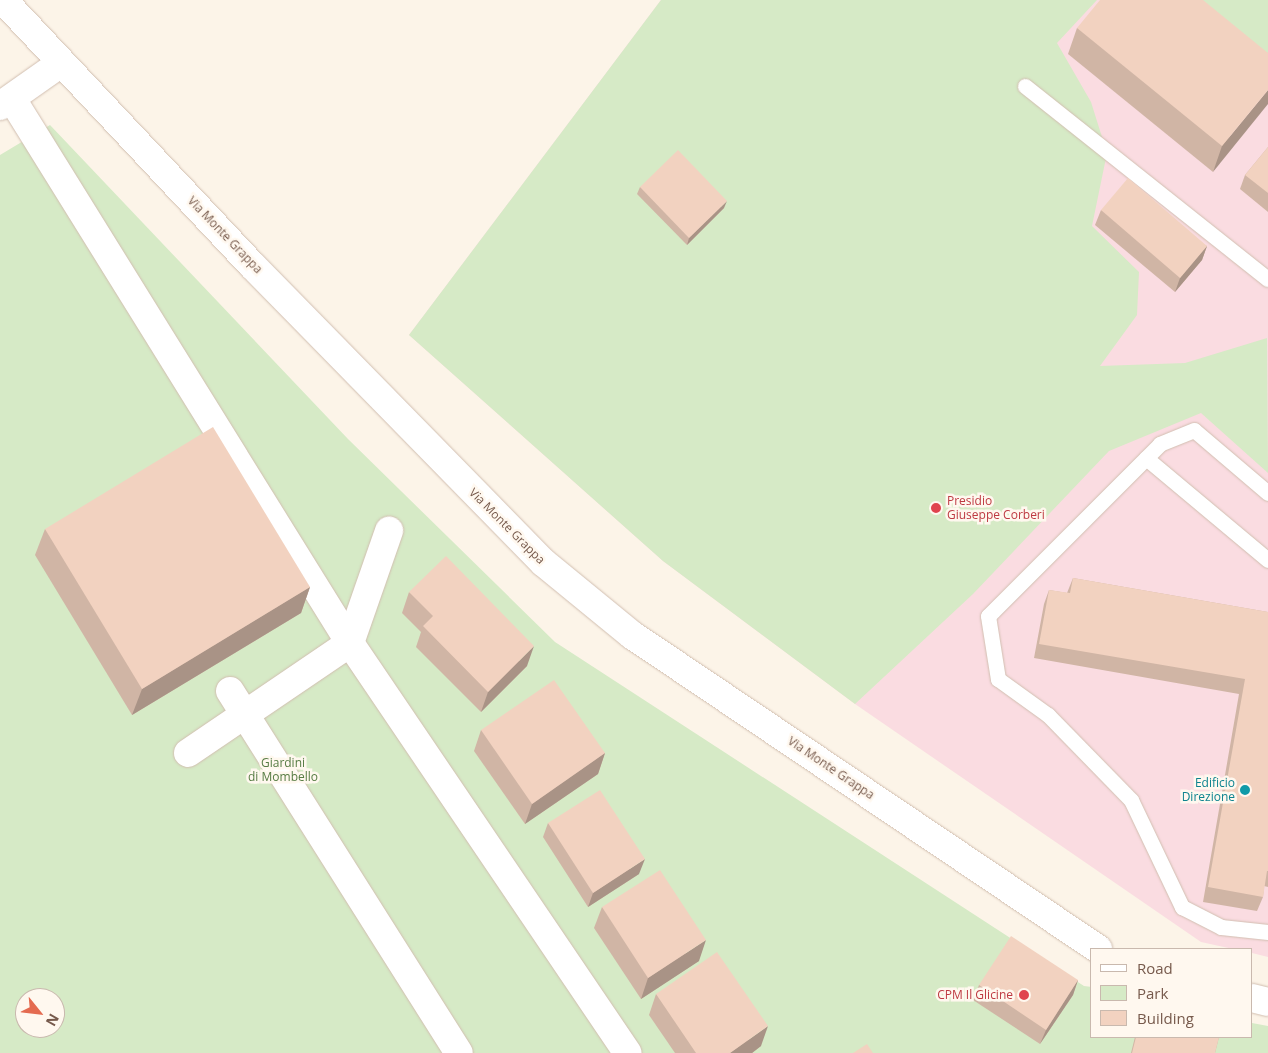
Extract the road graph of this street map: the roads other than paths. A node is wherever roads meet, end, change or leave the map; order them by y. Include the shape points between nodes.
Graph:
1 (3, 0) edge
2 (61, 63) junction
3 (1025, 86) dead end
4 (6, 102) edge
5 (1268, 279) edge
6 (1146, 458) junction
7 (1268, 492) edge
8 (389, 531) dead end
9 (1268, 560) edge
10 (350, 643) junction
11 (230, 691) dead end
12 (246, 714) junction
13 (188, 754) dead end
14 (1268, 932) edge
15 (1097, 948) edge
16 (1253, 998) edge
17 (1268, 1002) edge
18 (459, 1053) edge
19 (628, 1053) edge

1 - 2 street, Via Monte Grappa
2 - 4 street
2 - 15 street, Via Monte Grappa via 444,464 544,563 632,635
3 - 5 lane
4 - 10 street
6 - 7 lane via 1160,444 1194,430
6 - 9 lane
6 - 14 lane via 988,616 998,679 1048,715 1131,800 1182,907 1221,927
8 - 10 street
10 - 12 street
10 - 19 street
11 - 12 street
12 - 13 street
12 - 18 street
16 - 17 street

